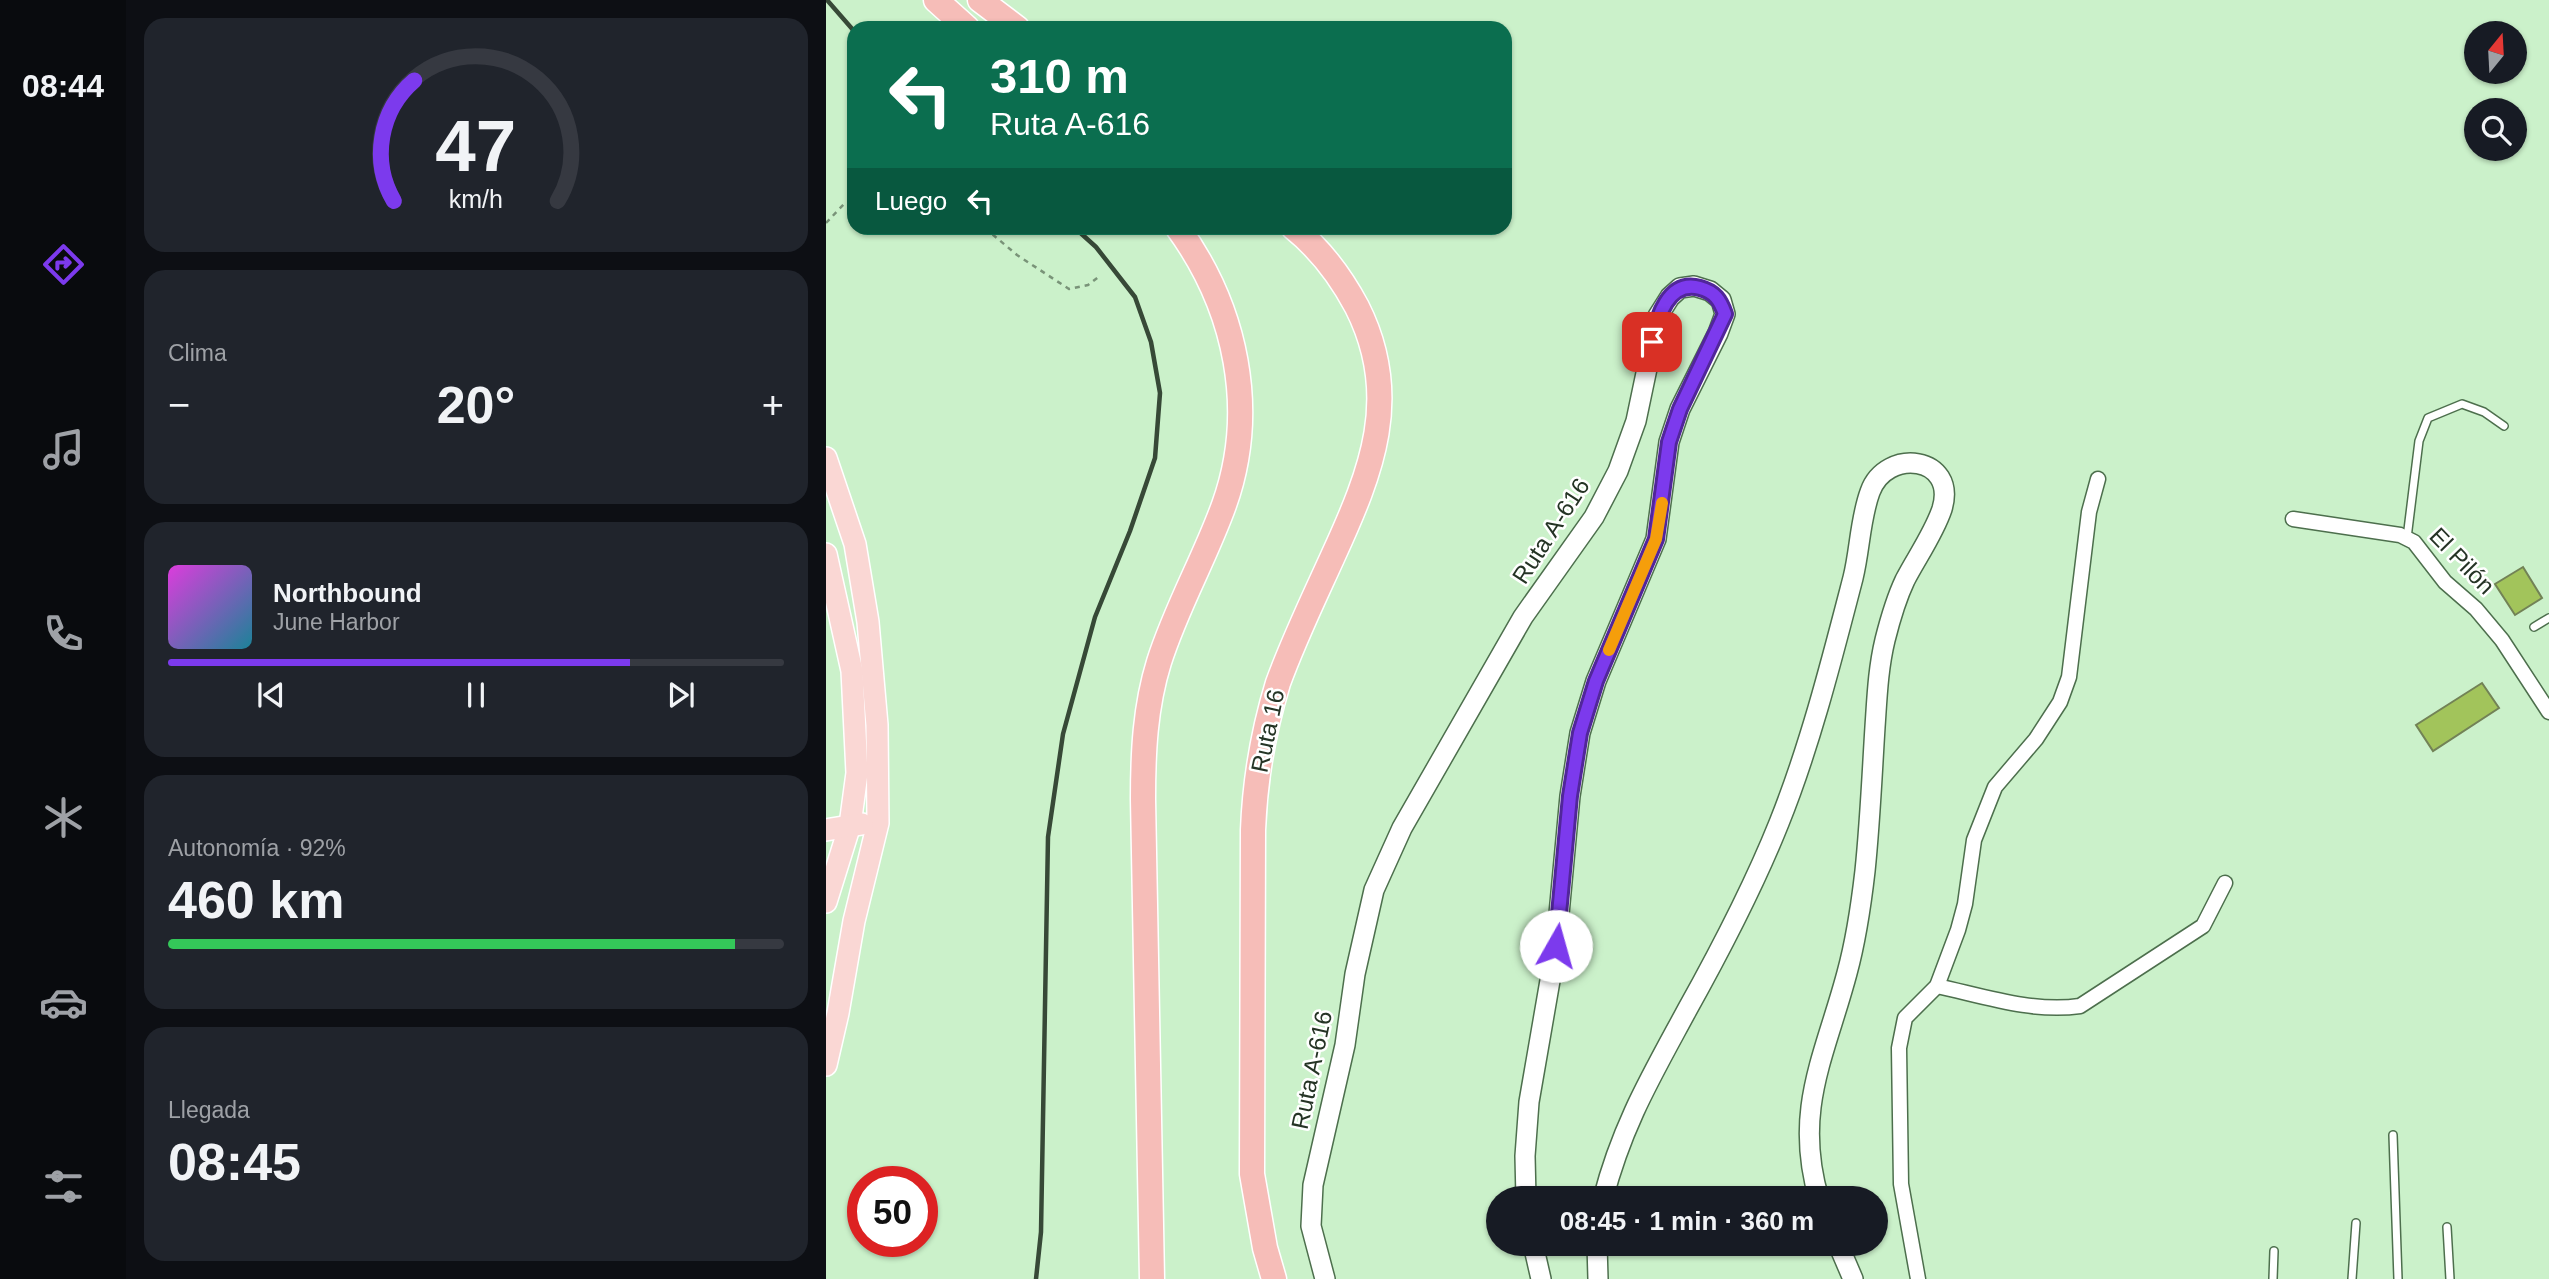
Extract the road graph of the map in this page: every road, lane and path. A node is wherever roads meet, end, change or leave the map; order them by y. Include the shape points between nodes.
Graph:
1 (936, 0) edge
2 (980, 0) edge
3 (959, 21) edge
4 (1008, 21) edge
5 (847, 203) edge
6 (826, 223) edge
7 (993, 235) edge
8 (1183, 235) edge
9 (1301, 235) edge
10 (1101, 275) dead end
11 (2504, 426) dead end
12 (826, 458) edge
13 (2098, 479) dead end
14 (2293, 519) dead end
15 (2407, 538) junction
16 (826, 554) edge
17 (2549, 618) edge
18 (2534, 627) dead end
19 (2549, 712) edge
20 (878, 822) junction
21 (826, 823) edge
22 (850, 825) junction
23 (826, 830) edge
24 (2225, 883) dead end
25 (826, 902) edge
26 (1937, 986) junction
27 (826, 1065) edge
28 (2393, 1135) dead end
29 (1526, 1186) edge
30 (1607, 1186) edge
31 (1815, 1186) edge
32 (2356, 1223) dead end
33 (2447, 1227) dead end
34 (2274, 1251) dead end
35 (1536, 1256) edge
36 (1597, 1256) edge
37 (1843, 1256) edge
38 (1152, 1279) edge
39 (1274, 1279) edge
40 (1325, 1279) edge
41 (1541, 1279) edge
42 (1598, 1279) edge
43 (1853, 1279) edge
44 (1918, 1279) edge
45 (2273, 1279) edge
46 (2352, 1279) edge
47 (2398, 1279) edge
48 (2450, 1279) edge

1 - 3 highway
2 - 4 highway
5 - 6 path
7 - 10 path via 1069,289 1088,285
8 - 38 highway via 1220,304 1237,364 1240,430 1233,477 1165,645 1146,723 1143,799
9 - 39 highway, Ruta 16 via 1334,270 1363,319 1377,365 1380,401 1367,477 1281,673 1257,774 1252,1174
11 - 15 lane via 2462,404 2428,418 2419,441
12 - 20 main road via 855,544 868,622 877,725
13 - 26 street via 2089,512 2069,677 2060,702 2036,739 1995,786 1979,822 1965,904
14 - 15 street, El Pilón
15 - 19 street, El Pilón via 2502,640
16 - 22 main road via 852,671 857,773
17 - 18 lane
20 - 22 main road
20 - 27 main road
21 - 22 main road
22 - 23 main road
22 - 25 main road
24 - 26 street via 2203,926 2080,1006 2031,1006
26 - 44 street via 1905,1018 1899,1048 1901,1184
28 - 47 lane
29 - 40 main road, Ruta A-616 via 1529,1102 1556,946 1580,733 1596,681 1656,539 1669,442 1680,409 1725,314 1721,300 1694,286 1681,288 1670,297 1658,316 1636,421 1618,471 1594,517 1523,617 1402,828 1374,890 1313,1185 1311,1226
30 - 31 main road via 1630,1117 1733,925 1789,798 1851,586 1871,489 1887,470 1915,462 1938,475 1943,504 1899,594 1881,656 1857,930 1812,1095 1809,1133
32 - 46 lane
33 - 48 lane
34 - 45 lane
35 - 41 main road
36 - 42 main road
37 - 43 main road

